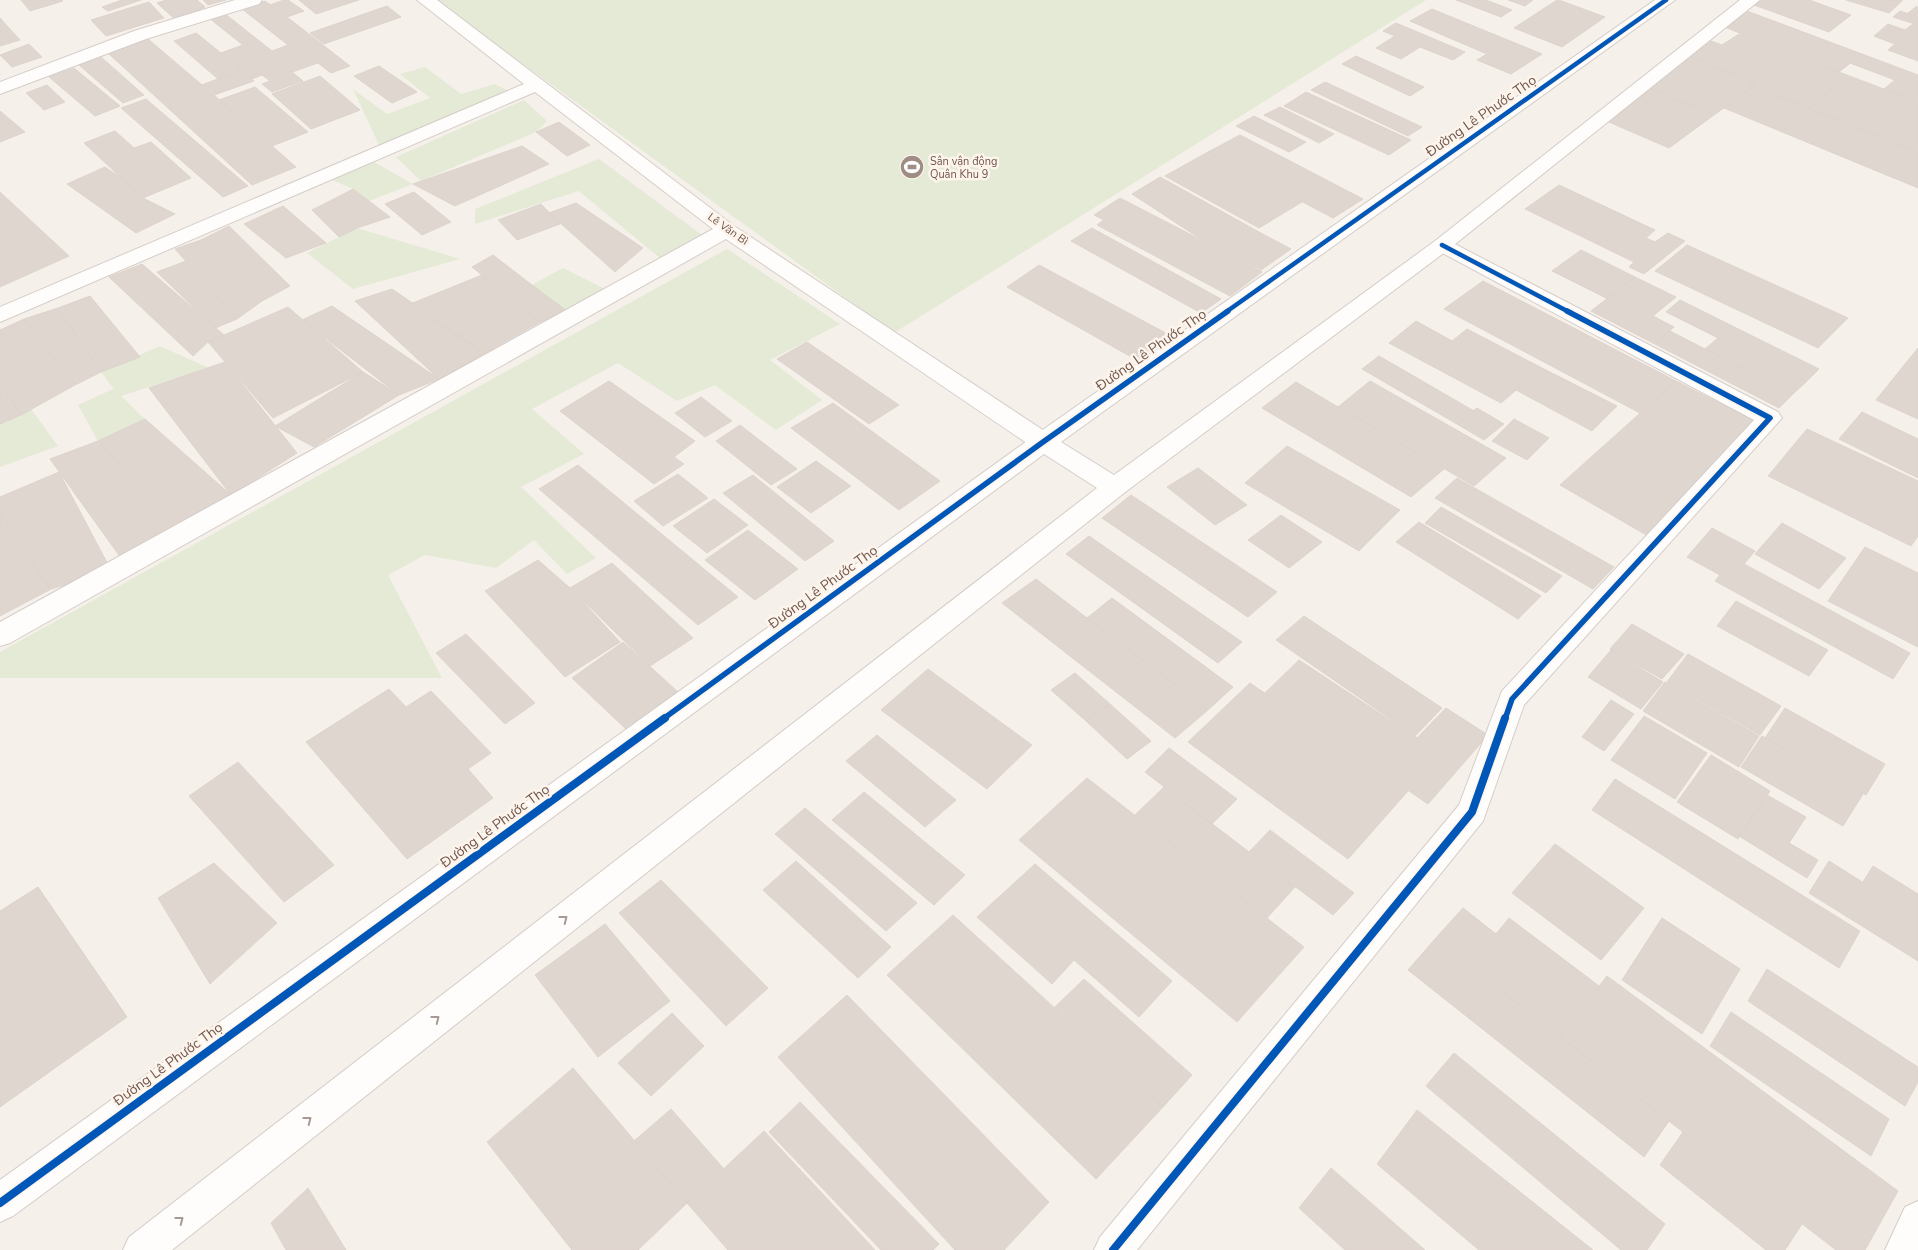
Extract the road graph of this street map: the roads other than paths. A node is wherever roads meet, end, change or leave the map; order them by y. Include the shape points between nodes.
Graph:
1 (253, 0) edge
2 (426, 0) edge
3 (1666, 0) edge
4 (1751, 0) edge
5 (536, 85) junction
6 (0, 88) edge
7 (727, 230) junction
8 (1442, 245) junction
9 (0, 315) edge
10 (1043, 442) junction
11 (1115, 487) junction
12 (0, 634) edge
13 (0, 1203) edge
14 (1918, 1220) edge
15 (142, 1250) edge
16 (1113, 1250) edge
17 (1904, 1250) edge

1 - 6 street via 140,35
2 - 5 street, Lê Văn Bì
3 - 10 street, Đường Lê Phước Thọ
4 - 8 street
5 - 7 street, Lê Văn Bì
5 - 9 street
7 - 10 street, Lê Văn Bì
7 - 12 street
8 - 11 street
8 - 16 street via 1770,418 1512,699 1472,812
10 - 11 street, Lê Văn Bì
10 - 13 street, Đường Lê Phước Thọ
15 -> 11 street
14 - 17 street

